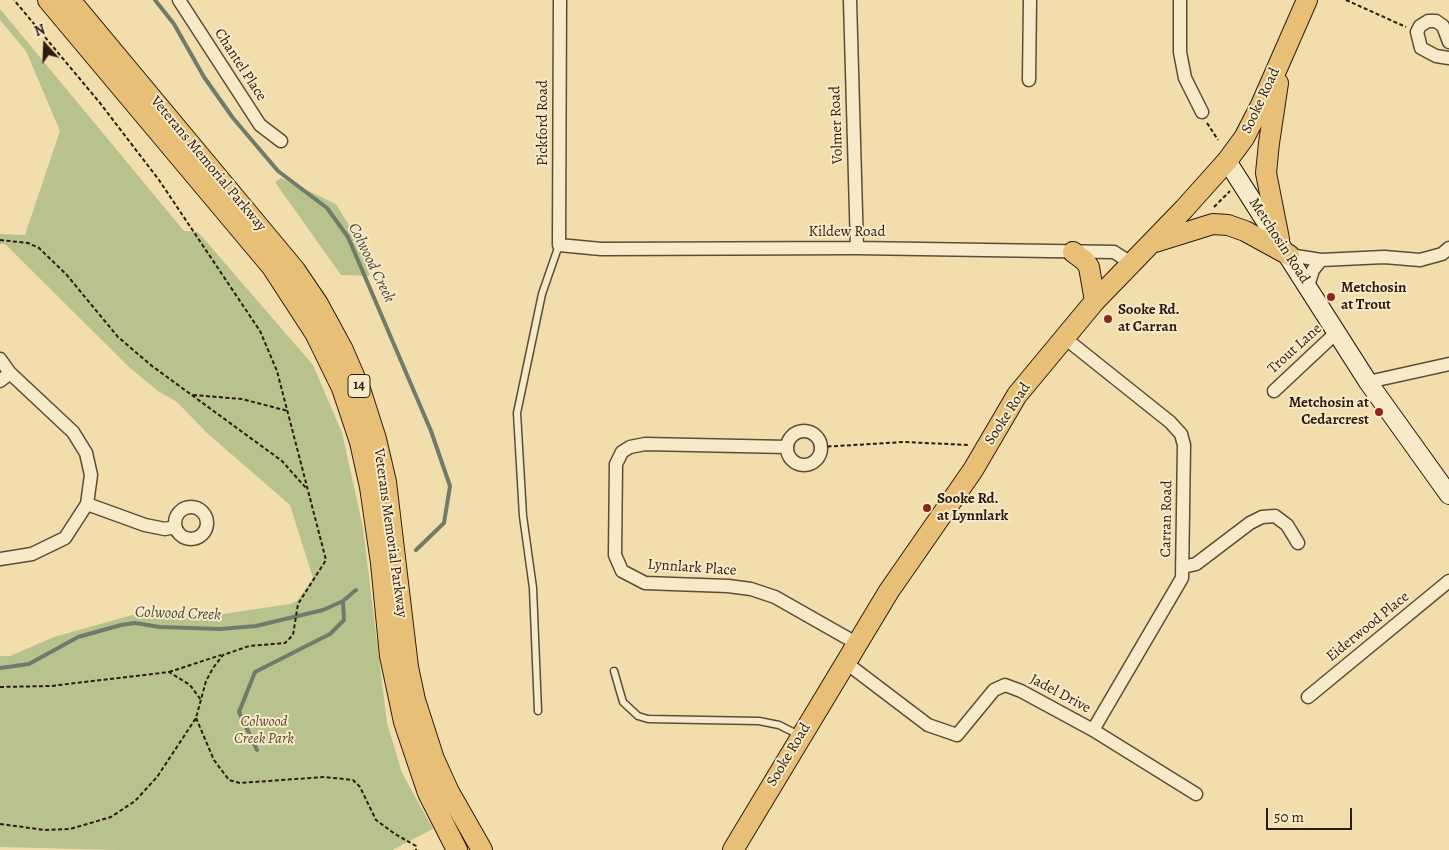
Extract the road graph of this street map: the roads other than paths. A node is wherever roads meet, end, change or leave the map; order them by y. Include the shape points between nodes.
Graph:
1 (48, 0) edge
2 (70, 0) edge
3 (179, 0) edge
4 (560, 0) edge
5 (850, 0) edge
6 (1030, 0) edge
7 (1180, 0) edge
8 (1307, 0) edge
9 (1449, 42) edge
10 (1284, 51) junction
11 (1449, 58) edge
12 (1029, 80) dead end
13 (1202, 112) road end
14 (281, 141) dead end
15 (1227, 161) junction
16 (1150, 243) junction
17 (559, 245) junction
18 (1284, 247) junction
19 (857, 248) junction
20 (1449, 248) edge
21 (1072, 252) junction
22 (1321, 260) junction
23 (1131, 262) junction
24 (1308, 286) junction
25 (1095, 301) junction
26 (322, 329) junction
27 (1338, 332) junction
28 (1066, 339) junction
29 (0, 359) edge
30 (1449, 364) edge
31 (5, 377) edge
32 (1368, 382) junction
33 (1274, 391) dead end
34 (787, 448) junction
35 (1449, 495) edge
36 (87, 504) junction
37 (175, 527) dead end
38 (1298, 543) dead end
39 (0, 559) edge
40 (1183, 567) junction
41 (1449, 581) edge
42 (856, 643) junction
43 (845, 662) junction
44 (614, 671) dead end
45 (1308, 697) dead end
46 (538, 711) dead end
47 (1093, 730) junction
48 (800, 736) junction
49 (1196, 794) dead end
50 (457, 850) edge
51 (482, 850) edge
52 (733, 850) edge

1 - 26 main road, Veterans Memorial Parkway / 14
2 - 26 main road, Veterans Memorial Parkway / 14 via 295,270
3 - 14 street, Chantel Place via 260,125
4 - 17 street, Pickford Road
5 - 19 street, Volmer Road
6 - 12 street
7 - 13 street via 1180,52 1185,78
8 - 10 main road, Sooke Road
9 - 11 street via 1443,26 1436,21 1428,21 1417,32 1421,48
10 - 15 main road, Sooke Road via 1244,138
10 - 18 main road via 1266,173
15 - 16 main road, Sooke Road
15 - 18 main road, Metchosin Road
16 - 18 main road via 1213,224 1228,225
16 - 23 main road, Sooke Road
17 - 19 street, Kildew Road via 601,248
17 - 46 lane via 542,294 518,413 523,516 534,588
18 - 22 street
18 - 24 main road, Metchosin Road
19 - 21 street, Kildew Road
20 - 22 street via 1442,254 1420,260 1384,257
21 - 23 street, Kildew Road via 1114,252
21 - 25 main road via 1089,267
22 - 24 street via 1313,270
23 - 25 main road, Sooke Road
24 - 27 main road, Metchosin Road
25 - 28 main road, Sooke Road
26 - 50 main road, Veterans Memorial Parkway / 14 via 360,442 370,487 390,656 404,722 428,793
26 - 51 main road, Veterans Memorial Parkway / 14 via 361,392 376,439 386,482 408,667 424,729 449,792
27 - 32 main road, Metchosin Road
27 - 33 street, Trout Lane
28 - 40 street, Carran Road via 1181,434 1184,445
28 - 42 main road, Sooke Road via 1017,395 973,470
29 - 31 street
30 - 32 street
31 - 36 street via 73,432 86,453 91,475
32 - 35 main road, Metchosin Road
34 - 34 street via 793,434 800,431 814,434 821,447 815,461 800,465 789,455
34 - 42 street, Lynnlark Place via 646,444 622,452 616,464 616,555 622,571 639,580 751,589 775,597
36 - 37 street via 145,525 165,529
36 - 39 street via 65,538 32,554
38 - 40 street via 1286,525 1275,516 1262,517 1201,561
40 - 47 street, Carran Road via 1178,588
41 - 45 street, Eiderwood Place
42 - 43 main road, Sooke Road
43 - 47 street, Jadel Drive via 928,725 942,732 956,735 994,690 1005,685
43 - 48 main road, Sooke Road
44 - 48 lane via 622,702 638,716 648,719 759,721 779,725
47 - 49 street, Jadel Drive
48 - 52 main road, Sooke Road

